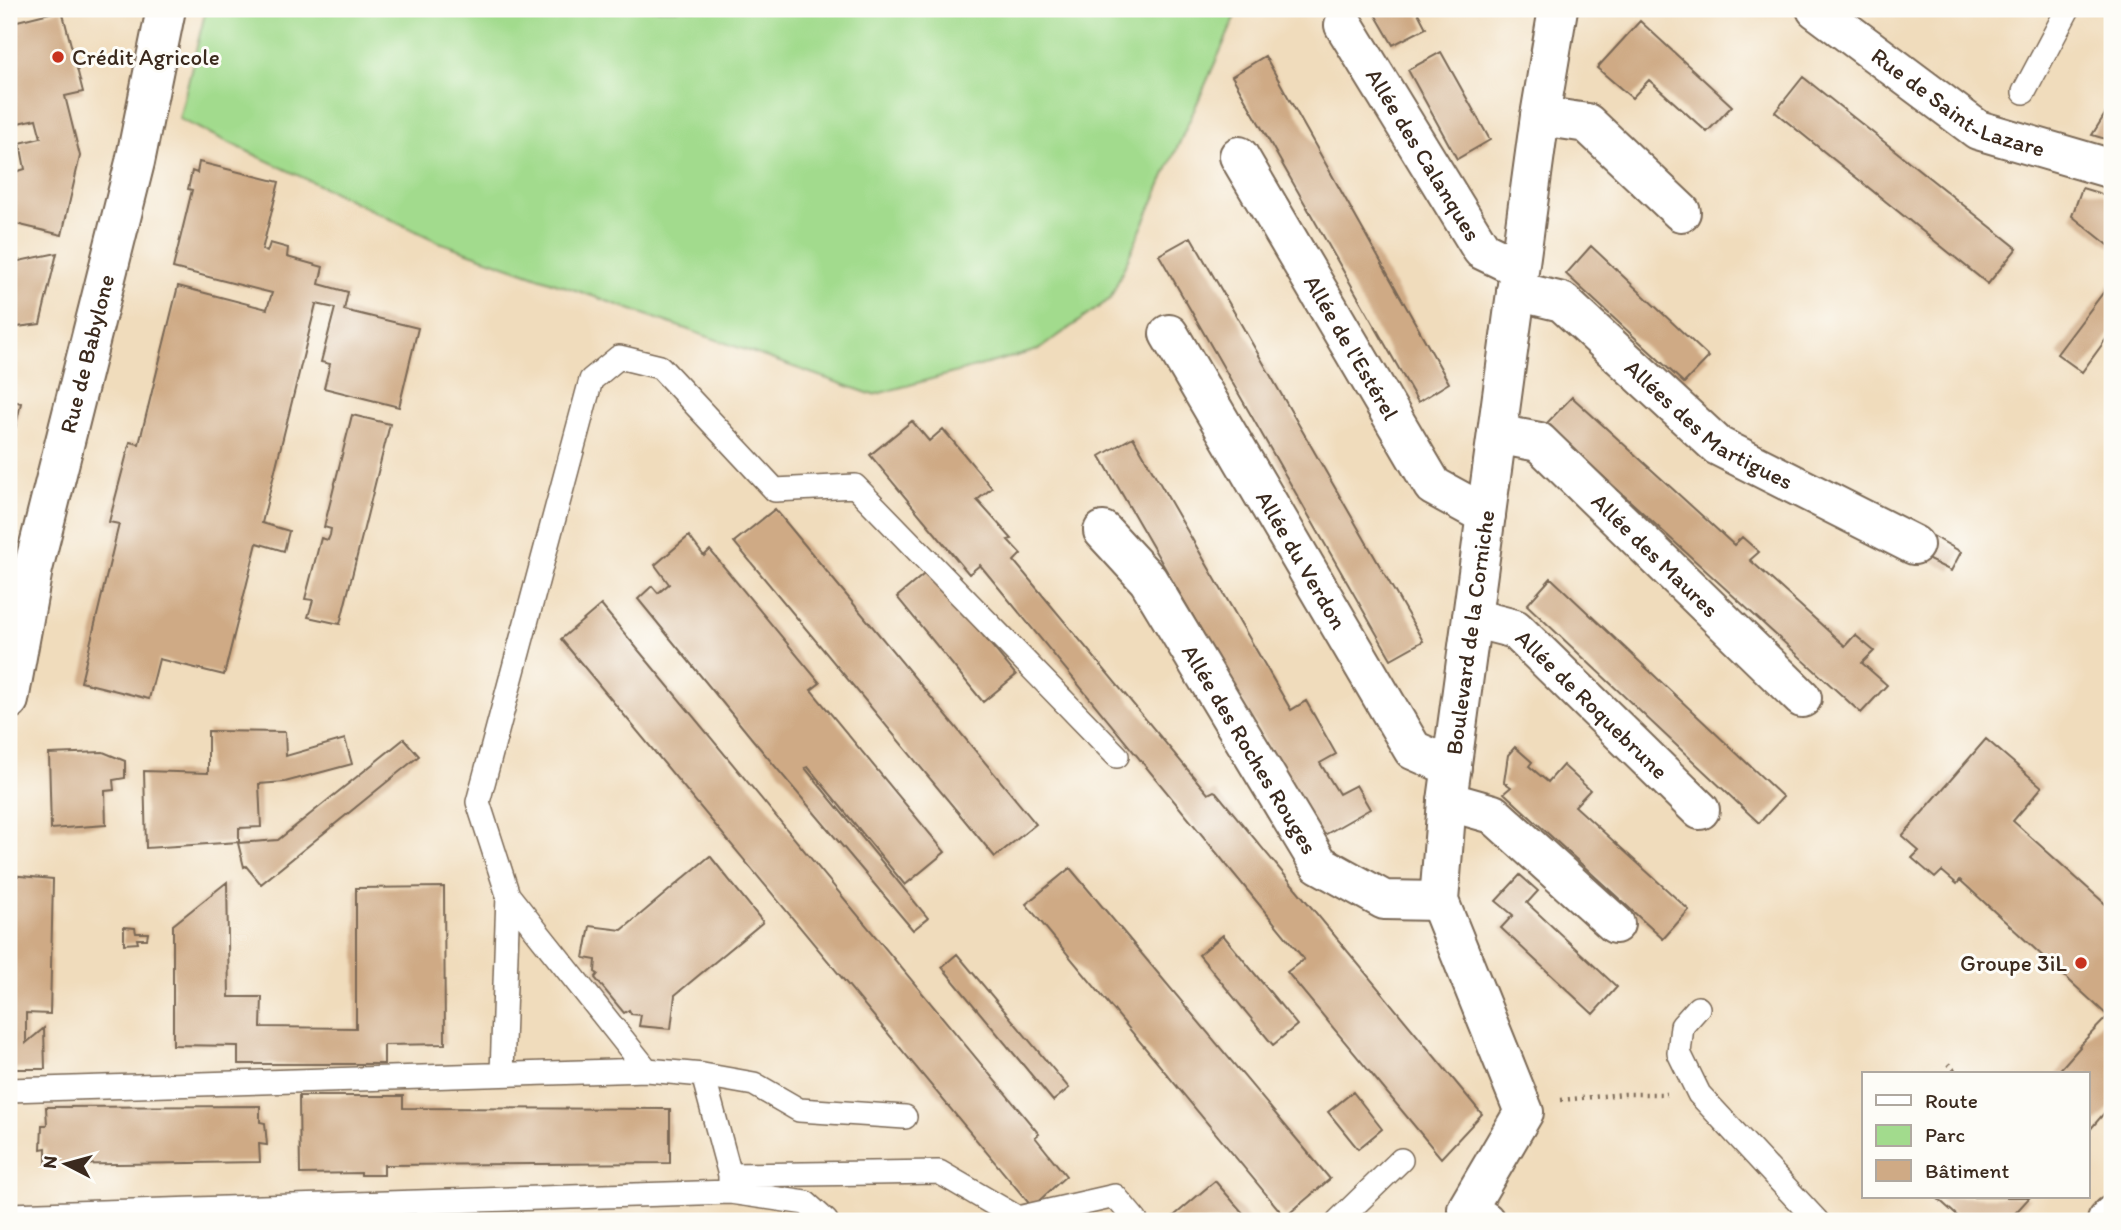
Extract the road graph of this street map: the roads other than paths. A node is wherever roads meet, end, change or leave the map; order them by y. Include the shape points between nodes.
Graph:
1 (166, 9) edge
2 (1558, 9) edge
3 (1816, 9) edge
4 (2068, 9) edge
5 (1344, 25) dead end
6 (2024, 92) dead end
7 (1540, 116) junction
8 (1240, 156) dead end
9 (2112, 169) edge
10 (1681, 212) dead end
11 (1518, 280) junction
12 (1169, 334) dead end
13 (1497, 434) junction
14 (1486, 515) junction
15 (1103, 531) dead end
16 (1914, 545) dead end
17 (1472, 618) junction
18 (1802, 698) dead end
19 (9, 700) edge
20 (1117, 756) dead end
21 (1450, 784) junction
22 (1700, 810) dead end
23 (508, 895) junction
24 (1439, 901) junction
25 (1615, 924) dead end
26 (1698, 1008) dead end
27 (647, 1070) junction
28 (502, 1074) junction
29 (703, 1075) junction
30 (9, 1090) edge
31 (905, 1117) dead end
32 (1401, 1160) dead end
33 (730, 1184) junction
34 (9, 1215) edge
35 (2112, 1215) edge
36 (1471, 1217) edge
37 (826, 1221) edge
38 (1136, 1221) edge
39 (1338, 1221) edge
40 (1817, 1221) edge
41 (2107, 1221) edge

1 - 19 street, Rue de Babylone via 135,162 33,569
2 - 7 street, Boulevard de la Corniche
3 - 9 street, Rue de Saint-Lazare via 1978,130
4 - 6 lane
5 - 11 street, Allée des Calanques via 1482,250
7 - 10 street via 1587,123
7 - 11 street, Boulevard de la Corniche
8 - 14 street, Allée de l'Estérel via 1433,486
11 - 13 street, Boulevard de la Corniche
11 - 16 street, Allées des Martigues via 1562,302 1718,446
12 - 21 street, Allée du Verdon via 1413,750
13 - 14 street, Boulevard de la Corniche
13 - 18 street, Allée des Maures via 1539,442
14 - 17 street, Boulevard de la Corniche
15 - 24 street, Allée des Roches Rouges via 1148,580 1319,864 1384,900
17 - 21 street, Boulevard de la Corniche
17 - 22 street, Allée de Roquebrune via 1515,629
20 - 23 lane via 855,486 775,490 660,367 619,357 592,380 478,802
21 - 24 street, Boulevard de la Corniche
21 - 25 street, Allée du Verdon via 1493,814
23 - 27 lane
23 - 28 lane
24 - 36 street, Boulevard de la Corniche via 1524,1112
26 - 40 lane via 1682,1026 1679,1053 1699,1094
27 - 28 lane
27 - 29 lane
28 - 30 lane
29 - 31 lane via 754,1084 799,1110
29 - 33 lane
32 - 39 lane
33 - 34 lane
33 - 37 lane via 806,1203
33 - 38 lane via 939,1172 1018,1218 1115,1196
35 - 41 street

